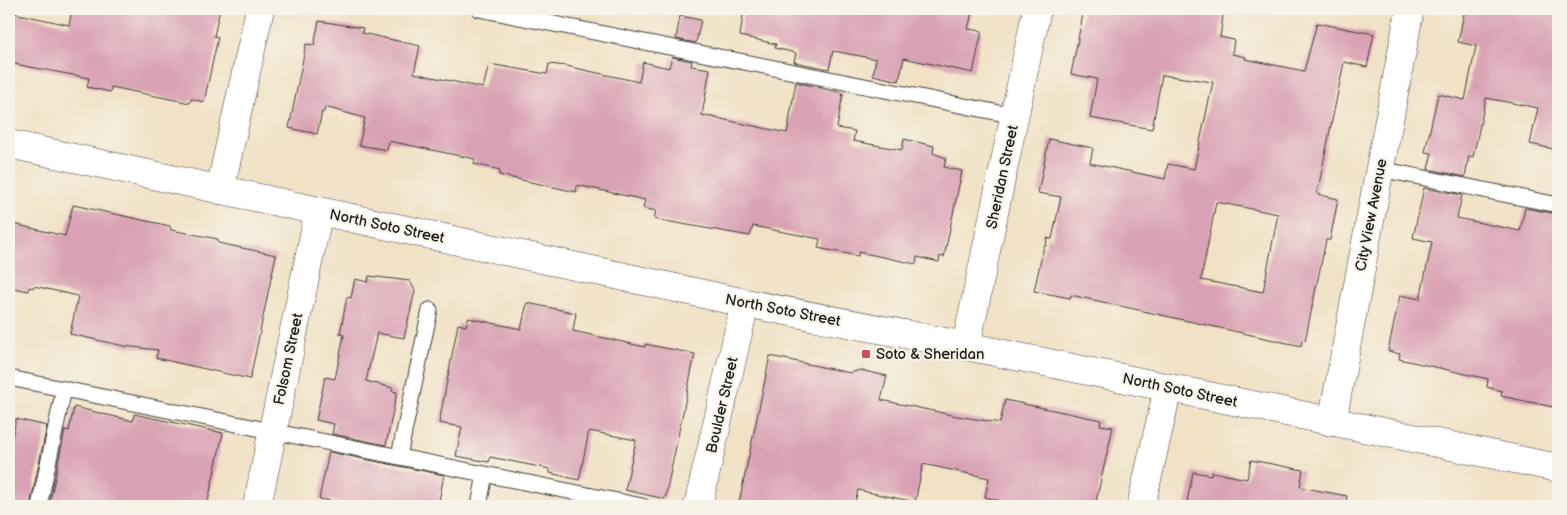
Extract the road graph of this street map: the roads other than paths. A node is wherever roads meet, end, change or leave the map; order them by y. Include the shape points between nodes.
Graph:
1 (260, 9) edge
2 (478, 9) edge
3 (1037, 9) edge
4 (1406, 9) edge
5 (1015, 116) junction
6 (9, 144) edge
7 (1380, 169) junction
8 (220, 190) junction
9 (1558, 205) edge
10 (318, 211) junction
11 (745, 303) junction
12 (430, 310) dead end
13 (966, 346) junction
14 (9, 378) edge
15 (64, 388) junction
16 (1168, 388) junction
17 (1332, 422) junction
18 (273, 430) junction
19 (399, 456) junction
20 (1558, 468) edge
21 (486, 474) junction
22 (39, 506) edge
23 (258, 506) edge
24 (479, 506) edge
25 (642, 506) edge
26 (698, 506) edge
27 (1141, 506) edge

1 - 8 street
2 - 5 lane
3 - 5 street, Sheridan Street
4 - 7 street, City View Avenue
5 - 13 street, Sheridan Street
6 - 8 street, North Soto Street
7 - 9 lane
7 - 17 street, City View Avenue
8 - 10 street, North Soto Street
10 - 11 street, North Soto Street
10 - 18 street, Folsom Street
11 - 13 street, North Soto Street
11 - 26 street, Boulder Street
12 - 19 lane
13 - 16 street, North Soto Street
14 - 15 lane
15 - 18 lane
15 - 22 lane
16 - 17 street, North Soto Street
16 - 27 street
17 - 20 street, North Soto Street
18 - 19 lane
18 - 23 street, Folsom Street
19 - 21 lane
21 - 24 lane
21 - 25 lane

